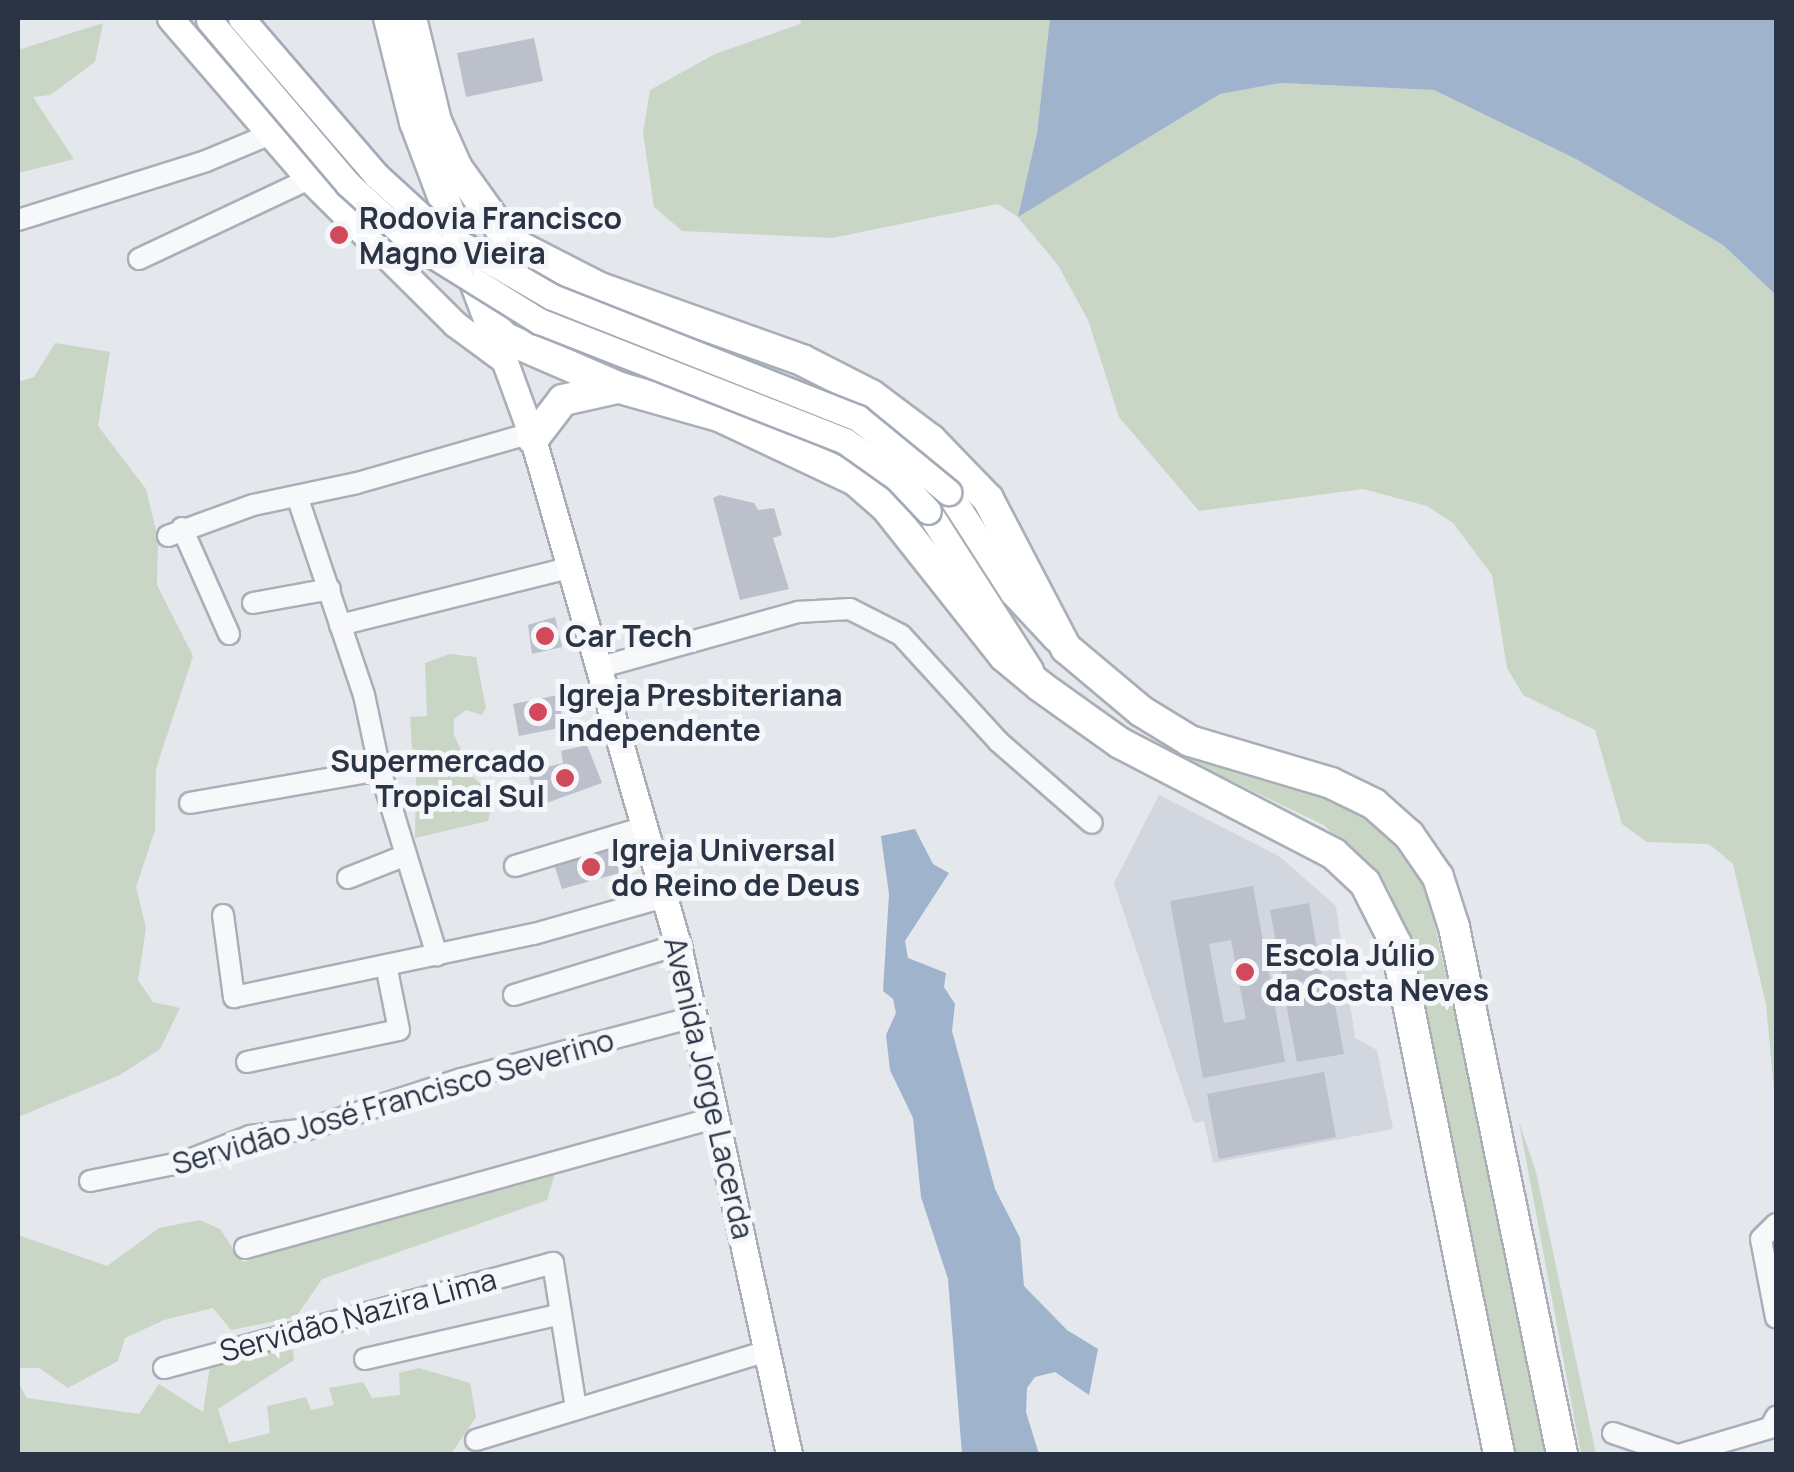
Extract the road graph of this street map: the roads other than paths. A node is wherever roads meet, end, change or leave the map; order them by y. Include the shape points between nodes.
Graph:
1 (170, 18) edge
2 (241, 18) edge
3 (389, 18) edge
4 (411, 18) edge
5 (207, 19) edge
6 (270, 134) junction
7 (309, 179) junction
8 (18, 220) edge
9 (139, 259) dead end
10 (491, 324) junction
11 (504, 360) junction
12 (620, 388) junction
13 (532, 436) junction
14 (297, 496) junction
15 (572, 568) junction
16 (330, 589) junction
17 (253, 602) dead end
18 (340, 625) junction
19 (229, 634) dead end
20 (1066, 648) junction
21 (600, 667) junction
22 (1040, 686) junction
23 (380, 770) junction
24 (190, 803) dead end
25 (1092, 824) dead end
26 (646, 827) junction
27 (406, 855) junction
28 (515, 866) dead end
29 (348, 878) dead end
30 (665, 897) junction
31 (223, 915) dead end
32 (678, 944) junction
33 (437, 954) junction
34 (386, 966) junction
35 (514, 995) dead end
36 (694, 1016) junction
37 (247, 1062) dead end
38 (717, 1117) junction
39 (90, 1182) dead end
40 (1776, 1224) edge
41 (246, 1248) dead end
42 (560, 1314) junction
43 (1776, 1318) edge
44 (767, 1351) junction
45 (366, 1358) dead end
46 (164, 1368) dead end
47 (576, 1409) junction
48 (1774, 1425) edge
49 (1613, 1433) dead end
50 (476, 1440) dead end
51 (783, 1453) edge
52 (1499, 1454) edge
53 (1562, 1454) edge
54 (1674, 1454) edge
55 (1682, 1454) edge

1 - 6 main road
2 - 20 main road, bridge via 376,174 435,229 552,297 858,418 948,492 1013,593
3 - 10 highway via 416,122
4 - 20 highway via 436,121 490,222 510,242 600,288 802,360 905,417 988,499
5 - 22 main road, bridge via 348,184 412,242 539,321 845,441 897,478 928,511
6 - 7 main road
6 - 8 street via 206,162
7 - 9 street
7 - 11 main road via 455,324
10 - 11 main road, Avenida Jorge Lacerda
10 - 12 highway via 505,338
11 - 13 main road, Avenida Jorge Lacerda
12 - 13 highway via 562,400
12 - 22 highway via 718,416 855,480 886,506 1004,656
13 - 14 street
13 - 15 main road, Avenida Jorge Lacerda
14 - 16 street
14 - 19 street via 175,532
15 - 18 street
15 - 21 main road, Avenida Jorge Lacerda
16 - 17 street
16 - 18 street
18 - 23 street
20 - 53 highway via 1165,727 1374,804 1424,854 1454,926
21 - 25 street via 798,612 850,609 902,635 999,742
21 - 26 main road, Avenida Jorge Lacerda
22 - 52 highway via 1120,743 1334,854 1378,902 1396,944
23 - 24 street
23 - 27 street
26 - 28 street
26 - 30 main road, Avenida Jorge Lacerda
27 - 29 street
27 - 33 street
30 - 32 main road, Avenida Jorge Lacerda
30 - 33 street
31 - 34 street via 234,998
32 - 35 street
32 - 36 main road, Avenida Jorge Lacerda
33 - 34 street
34 - 37 street via 399,1030
36 - 38 main road, Avenida Jorge Lacerda
36 - 39 street, Servidão José Francisco Severino via 308,1129 250,1136 184,1162
38 - 41 street
38 - 44 main road, Avenida Jorge Lacerda
40 - 43 street via 1761,1239
42 - 45 street
42 - 46 street, Servidão Nazira Lima via 553,1264
42 - 47 street
44 - 47 street
44 - 51 main road, Avenida Jorge Lacerda
47 - 50 street
48 - 55 street
49 - 54 street

